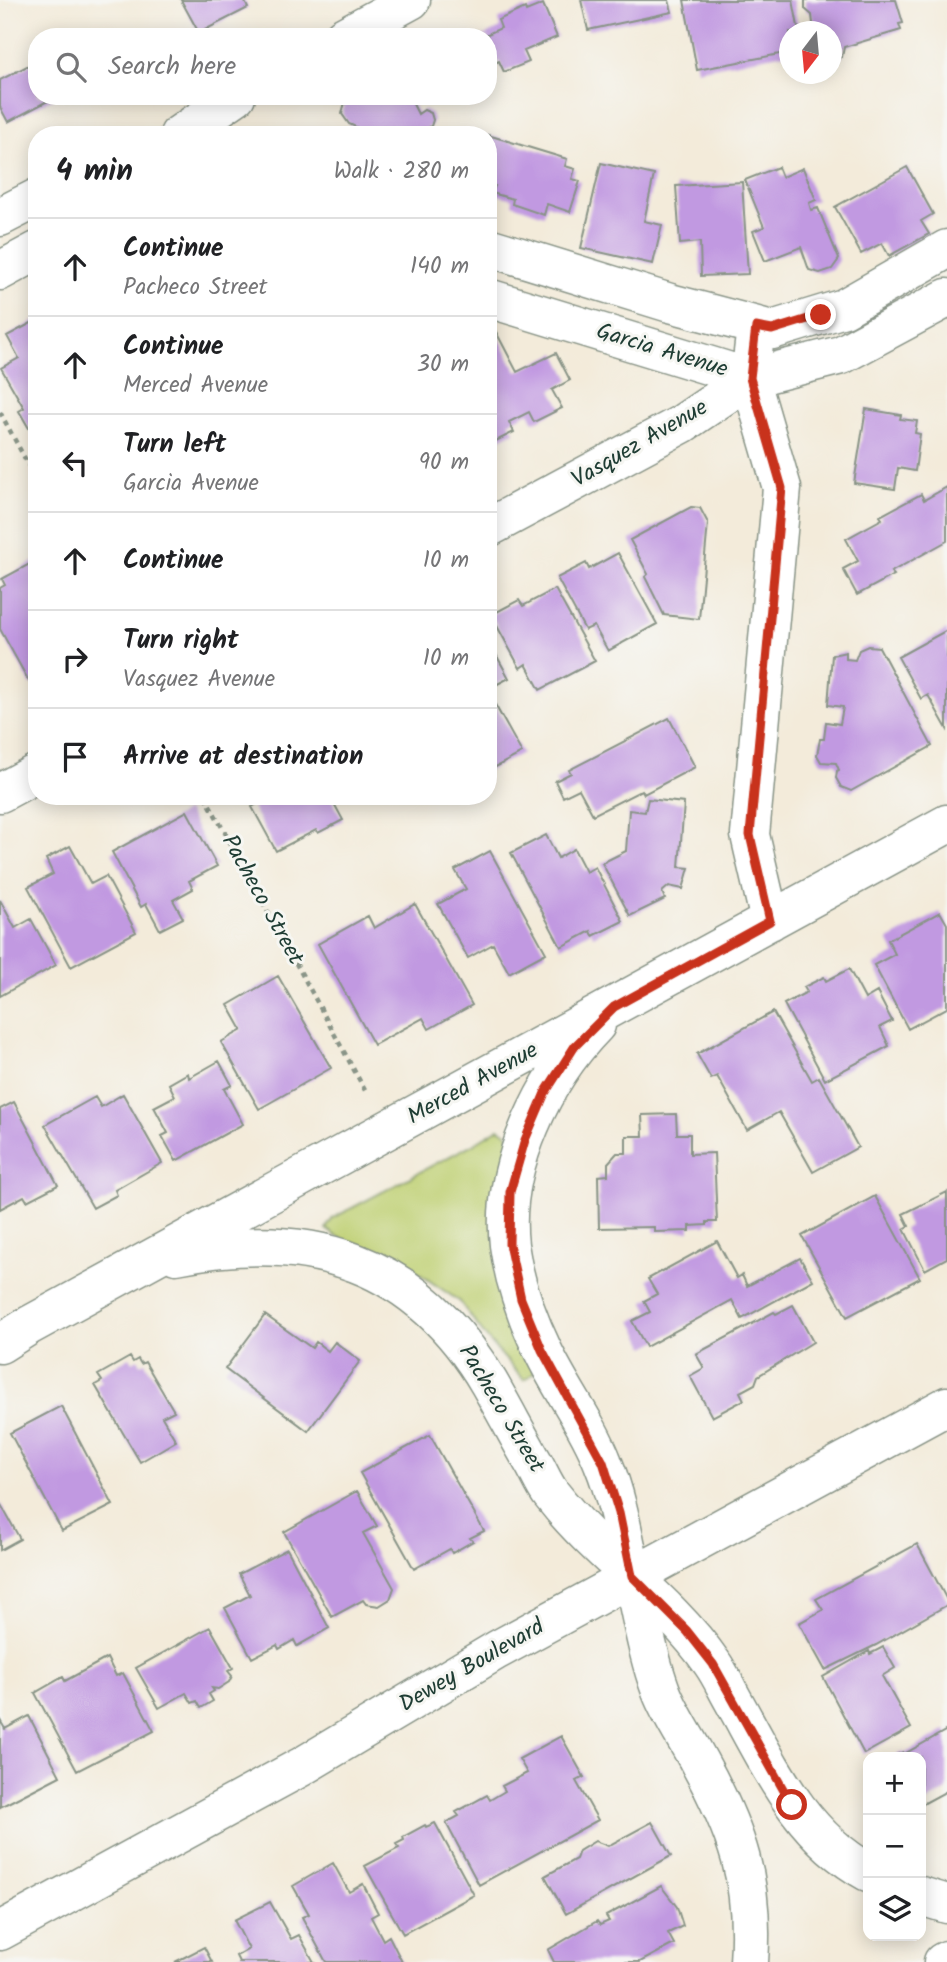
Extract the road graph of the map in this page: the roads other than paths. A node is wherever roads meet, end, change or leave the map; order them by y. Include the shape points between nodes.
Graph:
1 (411, 0) edge
2 (360, 28) edge
3 (223, 105) edge
4 (192, 126) edge
5 (28, 203) edge
6 (0, 217) edge
7 (947, 249) edge
8 (497, 250) edge
9 (28, 256) edge
10 (0, 271) edge
11 (947, 298) edge
12 (497, 301) edge
13 (756, 327) junction
14 (750, 378) junction
15 (497, 523) edge
16 (28, 778) edge
17 (0, 793) edge
18 (947, 824) edge
19 (770, 921) junction
20 (614, 1007) junction
21 (147, 1261) junction
22 (10, 1326) edge
23 (947, 1406) edge
24 (632, 1576) junction
25 (863, 1868) edge
26 (926, 1898) edge
27 (947, 1904) edge
28 (0, 1931) edge
29 (749, 1962) edge

1 - 2 street
3 - 4 street
5 - 6 street
7 - 13 street via 844,307 772,330
8 - 13 street
9 - 10 street
11 - 14 street, Vasquez Avenue via 841,355
12 - 14 street, Garcia Avenue
13 - 14 street
14 - 15 street, Vasquez Avenue via 682,424
14 - 19 street, Garcia Avenue via 782,488 750,835
16 - 17 street
18 - 19 street, Merced Avenue
19 - 20 street, Merced Avenue
20 - 21 street, Merced Avenue
20 - 24 street via 575,1046 545,1093 510,1192 509,1244 521,1299 542,1350 603,1462
21 - 22 street, Merced Avenue
21 - 24 street, Pacheco Street via 257,1245 312,1249 365,1266 414,1295 457,1335 550,1493
23 - 24 street, Dewey Boulevard
24 - 25 street, Pacheco Street via 713,1664 792,1805 823,1840
24 - 28 street, Dewey Boulevard via 300,1767
24 - 29 street via 662,1693 717,1794 736,1840 747,1884
26 - 27 street

